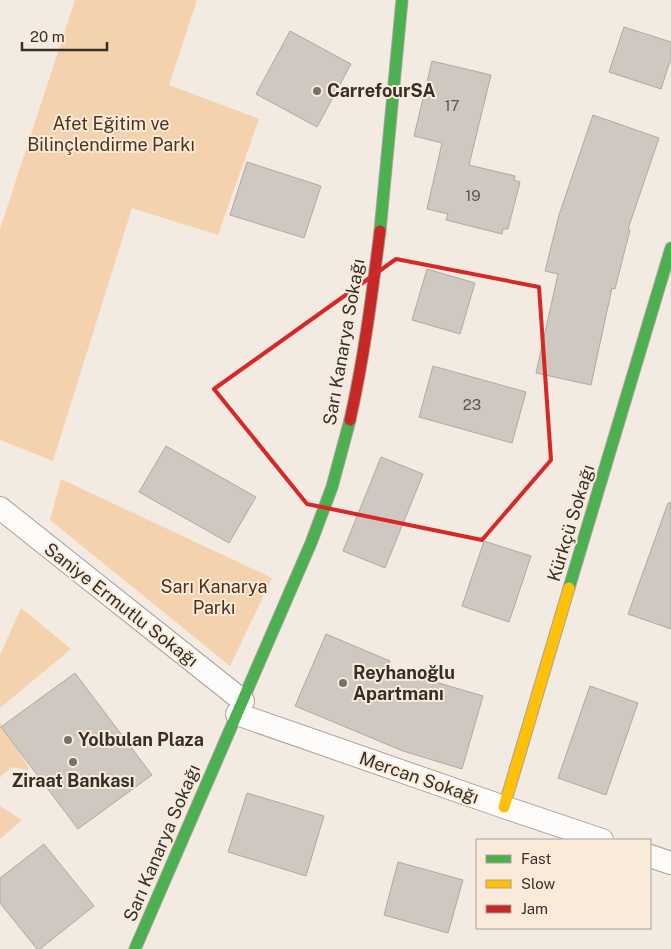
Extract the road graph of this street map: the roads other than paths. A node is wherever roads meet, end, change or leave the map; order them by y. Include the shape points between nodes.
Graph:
1 (402, 0) edge
2 (671, 248) edge
3 (0, 508) edge
4 (240, 708) junction
5 (504, 807) junction
6 (599, 839) edge
7 (651, 856) edge
8 (671, 863) edge
9 (135, 949) edge

1 - 4 street, Sarı Kanarya Sokağı via 380,236 352,411 321,517
2 - 5 street, Kürkçü Sokağı
3 - 4 street, Saniye Ermutlu Sokağı
4 - 5 street, Mercan Sokağı
4 - 9 street, Sarı Kanarya Sokağı
5 - 6 street, Mercan Sokağı
7 - 8 street

